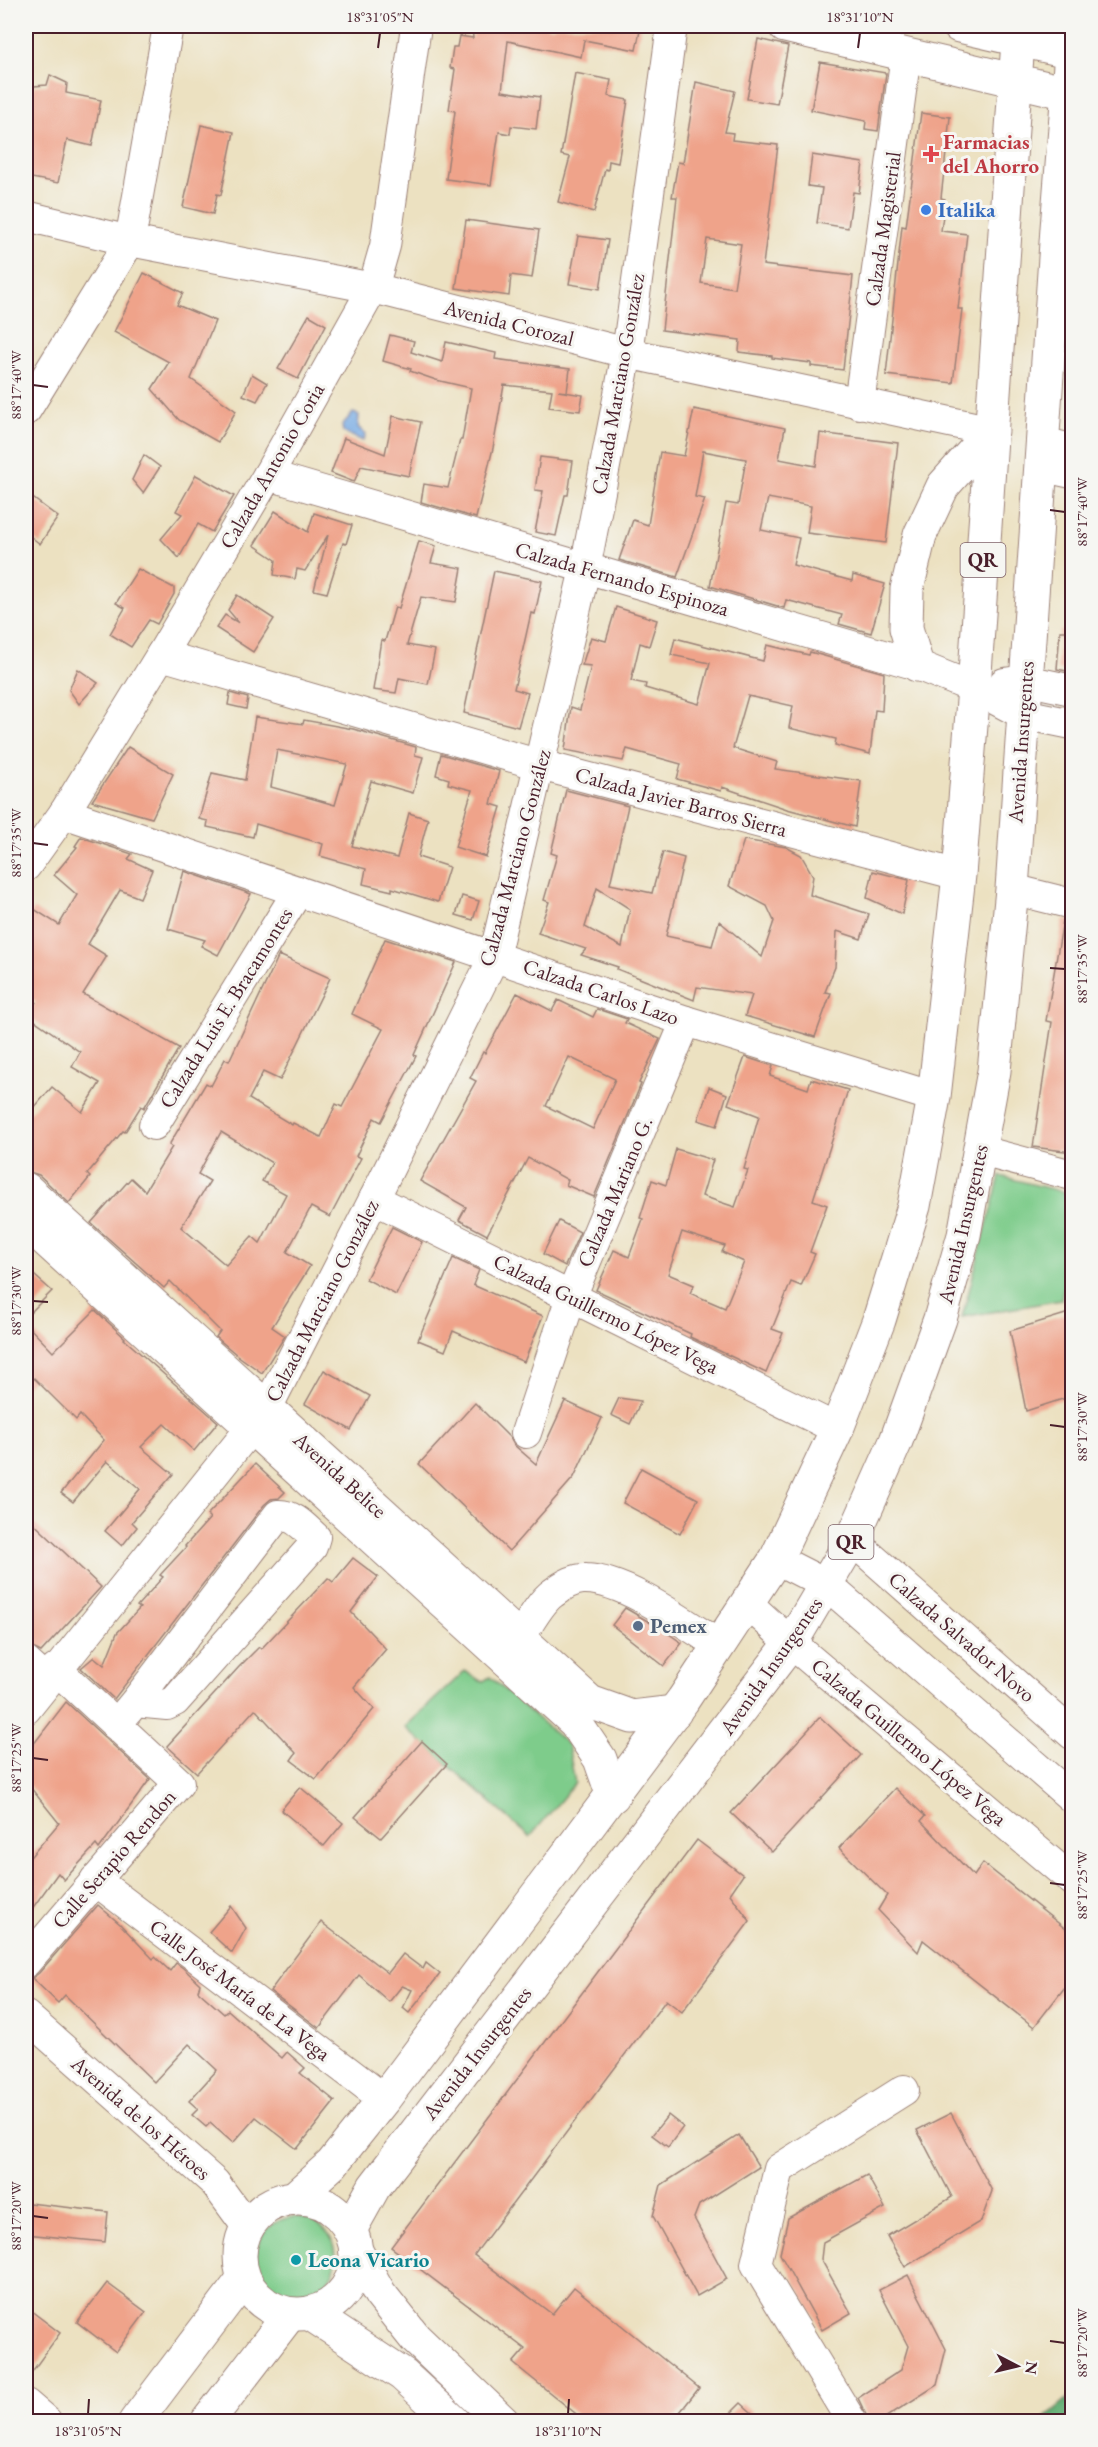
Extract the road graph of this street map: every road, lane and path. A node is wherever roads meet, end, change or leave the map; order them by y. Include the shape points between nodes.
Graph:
1 (168, 26) edge
2 (417, 26) edge
3 (672, 26) edge
4 (785, 26) edge
5 (959, 26) edge
6 (1019, 32) edge
7 (1072, 48) edge
8 (906, 54) junction
9 (1015, 80) junction
10 (1070, 93) edge
11 (26, 216) edge
12 (1007, 222) junction
13 (1057, 228) junction
14 (130, 241) junction
15 (373, 288) junction
16 (627, 352) junction
17 (859, 404) junction
18 (26, 410) edge
19 (992, 431) junction
20 (1051, 452) edge
21 (1072, 473) edge
22 (267, 475) junction
23 (585, 569) junction
24 (161, 655) junction
25 (917, 665) junction
26 (1025, 680) junction
27 (975, 688) junction
28 (1072, 690) edge
29 (1023, 714) junction
30 (1072, 724) edge
31 (540, 765) junction
32 (64, 813) junction
33 (26, 866) edge
34 (959, 875) junction
35 (1012, 889) junction
36 (298, 891) junction
37 (1072, 904) edge
38 (494, 957) junction
39 (686, 1021) junction
40 (934, 1097) junction
41 (154, 1125) dead end
42 (981, 1152) junction
43 (1072, 1175) edge
44 (26, 1189) edge
45 (375, 1199) junction
46 (26, 1222) edge
47 (571, 1297) junction
48 (260, 1418) junction
49 (837, 1429) junction
50 (526, 1434) dead end
51 (852, 1540) junction
52 (776, 1559) junction
53 (827, 1585) junction
54 (747, 1603) junction
55 (520, 1638) junction
56 (791, 1643) junction
57 (719, 1645) junction
58 (43, 1670) edge
59 (135, 1701) junction
60 (26, 1709) edge
61 (675, 1712) junction
62 (116, 1725) junction
63 (1072, 1734) edge
64 (613, 1796) junction
65 (1072, 1798) edge
66 (95, 1880) junction
67 (1072, 1880) edge
68 (26, 1962) edge
69 (26, 2016) edge
70 (904, 2090) dead end
71 (384, 2099) junction
72 (294, 2198) junction
73 (248, 2228) junction
74 (353, 2240) junction
75 (244, 2278) junction
76 (300, 2314) junction
77 (466, 2388) junction
78 (26, 2404) edge
79 (446, 2419) edge
80 (47, 2421) edge
81 (135, 2421) edge
82 (207, 2421) edge
83 (503, 2421) edge
84 (852, 2421) edge

1 - 14 street
2 - 15 street, Calzada Antonio Coria via 385,246
3 - 16 street, Calzada Marciano González
4 - 8 main road
5 - 6 main road
6 - 7 main road
6 - 9 main road, QR
7 - 10 main road, Avenida Insurgentes / QR
8 - 9 main road
8 - 17 street, Calzada Magisterial
9 - 10 main road
9 - 12 main road, QR
10 - 13 main road, Avenida Insurgentes / QR
11 - 14 street, Avenida Corozal
12 - 13 main road
12 - 19 main road, QR
13 - 20 main road, Avenida Insurgentes / QR
14 - 15 street, Avenida Corozal
14 - 18 street
15 - 16 street, Avenida Corozal
15 - 22 street, Calzada Antonio Coria
16 - 17 street, Avenida Corozal
16 - 23 street, Calzada Marciano González
17 - 19 street, Avenida Corozal
19 - 25 main road via 943,486 920,535 907,599 906,628
19 - 27 main road, QR
20 - 21 street
20 - 26 main road, Avenida Insurgentes / QR
22 - 23 street, Calzada Fernando Espinoza
22 - 24 street, Calzada Antonio Coria
23 - 25 street, Calzada Fernando Espinoza
23 - 31 street, Calzada Marciano González
24 - 31 street, Calzada Javier Barros Sierra
24 - 32 street, Calzada Antonio Coria
25 - 27 street, Calzada Fernando Espinoza
26 - 27 street
26 - 28 street
26 - 29 main road, Avenida Insurgentes / QR
27 - 29 street, Calzada Fernando Espinoza
27 - 34 main road, QR
29 - 30 street, Calzada Fernando Espinoza
29 - 35 main road, Avenida Insurgentes / QR
31 - 34 street, Calzada Javier Barros Sierra
31 - 38 street, Calzada Marciano González
32 - 33 street, Calzada Antonio Coria
32 - 36 street, Calzada Carlos Lazo
34 - 40 main road, QR
35 - 37 street
35 - 42 main road, Avenida Insurgentes / QR via 994,1071
36 - 38 street, Calzada Carlos Lazo
36 - 41 street, Calzada Luis E. Bracamontes
38 - 39 street, Calzada Carlos Lazo
38 - 45 street, Calzada Marciano González
39 - 40 street, Calzada Carlos Lazo
39 - 47 street, Calzada Mariano G.
40 - 49 main road, QR via 914,1206 879,1320
42 - 43 street
42 - 51 main road, Avenida Insurgentes / QR via 964,1235 940,1318 896,1441
44 - 48 main road, Avenida Belice
45 - 47 street, Calzada Guillermo López Vega
45 - 48 street, Calzada Marciano González
46 - 48 main road, Avenida Belice
47 - 49 street, Calzada Guillermo López Vega
47 - 50 street, Calzada Mariano G.
48 - 55 main road, Avenida Belice
48 - 58 street, Calzada Marciano González
48 - 64 main road, Avenida Belice via 575,1722 600,1759
49 - 52 main road, QR
51 - 53 main road, Avenida Insurgentes / QR
51 - 63 street, Calzada Salvador Novo
52 - 53 street
52 - 54 main road, QR
53 - 56 main road, Avenida Insurgentes / QR
53 - 65 street
54 - 56 street, Calzada Guillermo López Vega
54 - 57 main road, QR
55 - 57 street via 551,1594 584,1578 611,1584 650,1602
55 - 61 main road, Avenida Belice via 590,1702 632,1717
56 - 67 street, Calzada Guillermo López Vega
56 - 74 main road, Avenida Insurgentes / QR via 374,2187
57 - 61 main road, QR
58 - 60 street, Calzada Marciano González
58 - 62 street
59 - 59 street via 278,1515 292,1518 315,1537 312,1547 175,1701 166,1706
59 - 62 street
61 - 64 main road, QR
62 - 66 street, Calle Serapio Rendon via 179,1783
64 - 71 main road, QR
66 - 68 street, Calle Serapio Rendon
66 - 71 street, Calle José María de La Vega
69 - 73 street, Avenida de los Héroes via 215,2183
70 - 84 street via 779,2169 756,2264
71 - 72 main road, QR via 332,2164
72 - 73 main road via 275,2202 259,2212
72 - 74 main road via 316,2200 336,2212
73 - 75 main road via 241,2244
74 - 76 main road via 354,2272 345,2291 329,2306
74 - 77 main road via 380,2294 415,2338
75 - 76 main road via 255,2295 271,2308
75 - 81 main road
76 - 79 main road via 403,2375
76 - 82 main road
77 - 79 street
77 - 83 main road
78 - 80 street

